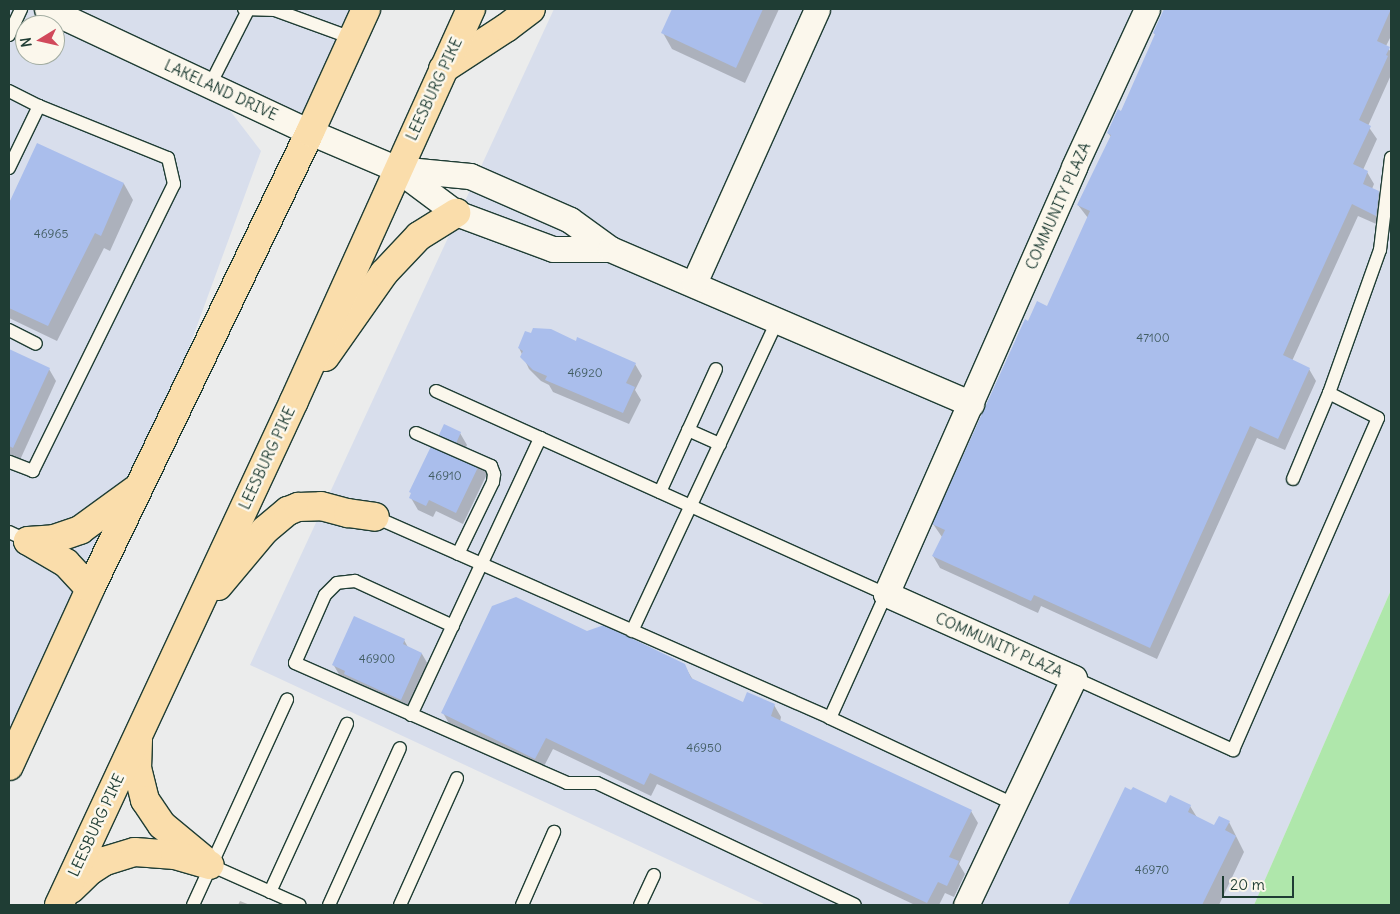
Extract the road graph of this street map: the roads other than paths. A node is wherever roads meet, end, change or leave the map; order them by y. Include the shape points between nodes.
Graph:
1 (22, 9) edge
2 (246, 9) edge
3 (366, 9) edge
4 (471, 9) edge
5 (531, 9) edge
6 (817, 9) edge
7 (1147, 9) edge
8 (62, 12) edge
9 (9, 35) edge
10 (352, 38) junction
11 (442, 69) junction
12 (210, 85) junction
13 (9, 91) edge
14 (39, 106) junction
15 (310, 132) junction
16 (1391, 158) edge
17 (9, 168) edge
18 (397, 169) junction
19 (456, 213) junction
20 (610, 249) junction
21 (694, 283) junction
22 (778, 320) junction
23 (9, 330) edge
24 (36, 344) dead end
25 (716, 369) dead end
26 (436, 392) dead end
27 (1329, 393) junction
28 (294, 401) junction
29 (971, 404) junction
30 (688, 430) junction
31 (416, 433) dead end
32 (540, 438) junction
33 (720, 444) junction
34 (9, 462) edge
35 (1293, 478) dead end
36 (138, 487) junction
37 (660, 492) junction
38 (691, 506) junction
39 (375, 517) joint
40 (18, 537) edge
41 (458, 554) junction
42 (481, 564) junction
43 (90, 589) junction
44 (886, 594) junction
45 (197, 610) junction
46 (453, 626) junction
47 (632, 631) junction
48 (1074, 678) junction
49 (287, 700) dead end
50 (411, 715) junction
51 (830, 718) junction
52 (347, 724) dead end
53 (138, 735) junction
54 (400, 748) dead end
55 (9, 766) edge
56 (457, 778) dead end
57 (1014, 804) junction
58 (554, 832) dead end
59 (210, 864) junction
60 (654, 875) dead end
61 (270, 892) junction
62 (59, 903) edge
63 (192, 905) edge
64 (300, 905) edge
65 (329, 905) edge
66 (400, 905) edge
67 (522, 905) edge
68 (640, 905) edge
69 (855, 905) edge
70 (966, 905) edge

1 - 9 lane
2 - 10 lane via 275,10
2 - 12 lane
3 - 10 highway
4 - 11 highway, LEESBURG PIKE
5 - 11 highway
6 - 21 street
7 - 29 street, COMMUNITY PLAZA
8 - 12 street, LAKELAND DRIVE
10 - 15 highway
11 - 18 highway, LEESBURG PIKE
12 - 15 street, LAKELAND DRIVE
13 - 14 lane
14 - 17 lane
14 - 34 lane via 168,158 174,184 34,472
15 - 18 street, LAKELAND DRIVE
15 - 36 highway
16 - 27 lane via 1380,250
18 - 19 street
18 - 20 street via 470,176 570,220
18 - 28 highway, LEESBURG PIKE
19 - 20 street via 553,250
19 - 28 highway via 419,236 384,273
20 - 21 street
21 - 22 street
22 - 29 street
22 - 33 lane
23 - 24 lane
25 - 30 lane
26 - 32 lane
27 - 35 lane
27 - 48 lane via 1378,418 1233,750
28 - 45 highway, LEESBURG PIKE
29 - 44 street, COMMUNITY PLAZA
30 - 33 lane
30 - 37 lane
31 - 41 lane via 491,466 494,474
32 - 37 lane
32 - 42 lane
33 - 38 lane
36 - 40 highway via 80,530 54,539
36 - 43 highway
37 - 38 lane
38 - 44 lane
38 - 47 lane
39 - 41 lane
39 - 45 highway via 321,506 288,511 266,530
40 - 43 highway via 66,563
41 - 42 lane
42 - 46 lane
42 - 47 lane
43 - 55 highway
44 - 48 street, COMMUNITY PLAZA
44 - 51 lane
45 - 53 highway, LEESBURG PIKE
46 - 50 lane
46 - 50 lane via 355,581 337,583 325,595 295,663
47 - 51 lane
48 - 57 street, COMMUNITY PLAZA
49 - 59 lane
50 - 69 lane via 567,783 597,783
51 - 57 lane
52 - 61 lane
53 - 59 highway via 138,768 145,800 153,816
53 - 62 highway, LEESBURG PIKE
54 - 65 lane
56 - 66 lane
57 - 70 street, COMMUNITY PLAZA
58 - 67 lane
59 - 61 lane
59 - 62 highway via 149,852 119,856 91,870
59 - 63 lane
60 - 68 lane
61 - 64 lane

